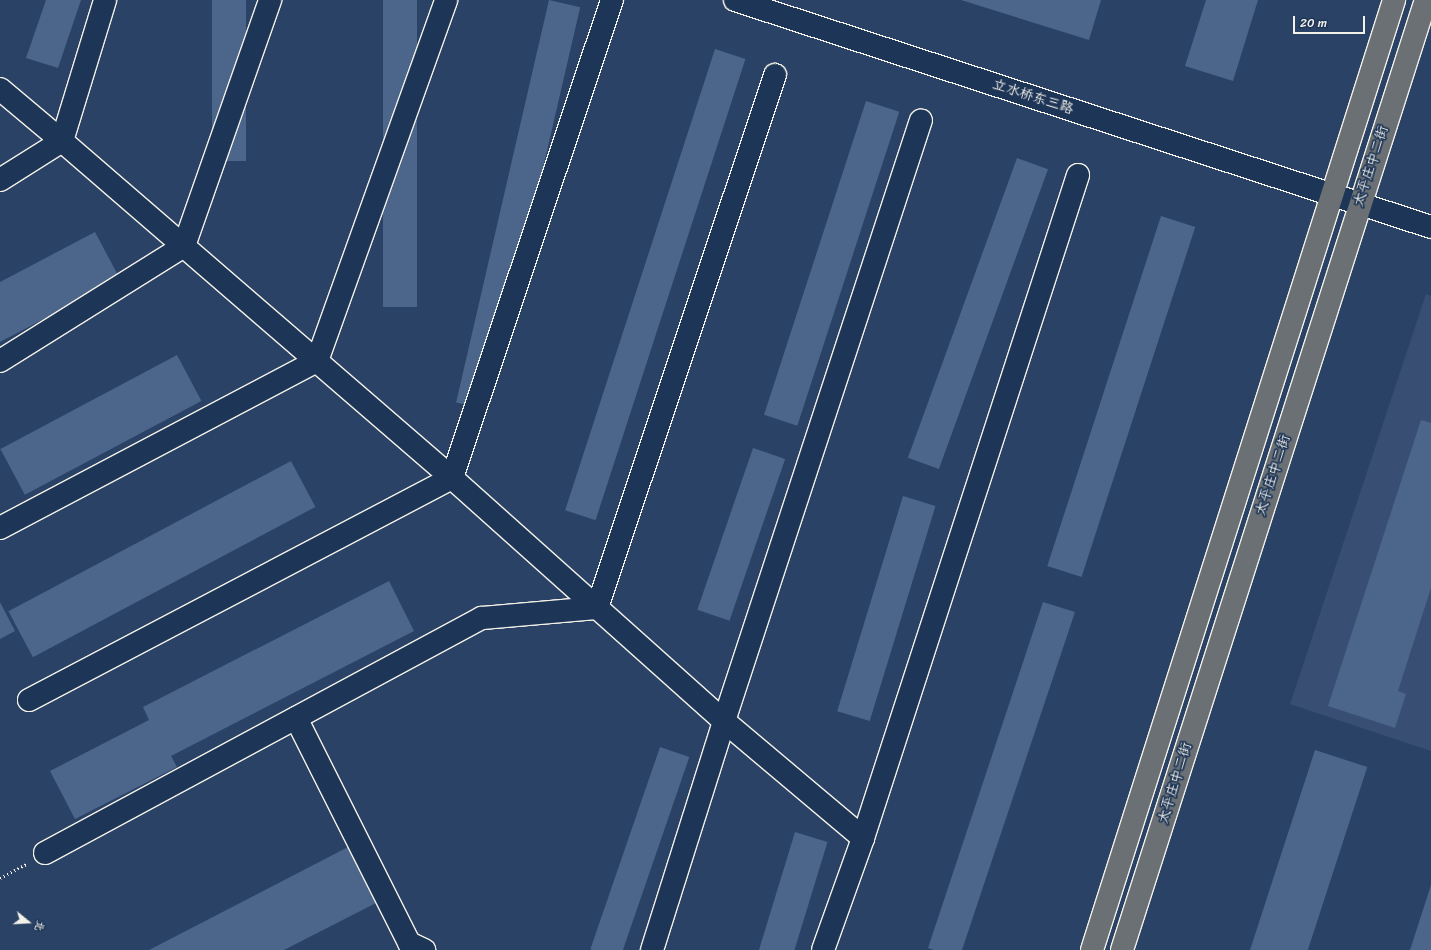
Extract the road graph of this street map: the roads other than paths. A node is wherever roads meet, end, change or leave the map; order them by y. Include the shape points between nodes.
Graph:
1 (105, 0) edge
2 (270, 0) edge
3 (446, 0) edge
4 (612, 0) edge
5 (735, 0) edge
6 (1394, 0) edge
7 (1426, 0) edge
8 (775, 75) dead end
9 (0, 89) edge
10 (921, 120) dead end
11 (62, 141) junction
12 (1078, 175) dead end
13 (0, 180) edge
14 (1330, 195) junction
15 (1358, 204) junction
16 (1431, 227) edge
17 (184, 246) junction
18 (0, 361) edge
19 (317, 361) junction
20 (452, 478) junction
21 (0, 528) edge
22 (597, 608) junction
23 (29, 700) dead end
24 (296, 718) junction
25 (724, 721) junction
26 (863, 838) junction
27 (46, 854) road end
28 (424, 950) edge
29 (652, 950) edge
30 (823, 950) edge
31 (1092, 950) edge
32 (1122, 950) edge

1 - 11 street
2 - 17 street
3 - 19 street
4 - 20 street
5 - 14 street, 立水桥东三路
6 - 14 main road, 太平庄中二街
7 - 15 main road, 太平庄中二街
8 - 22 street
9 - 11 street
10 - 25 street
11 - 13 street
11 - 17 street
12 - 26 street
14 - 15 street, 立水桥东三路
14 - 31 main road, 太平庄中二街
15 - 16 street, 立水桥东三路
15 - 32 main road, 太平庄中二街
17 - 18 street
17 - 19 street
19 - 20 street
19 - 21 street
20 - 22 street
20 - 23 street
22 - 24 street via 482,618
22 - 25 street
24 - 27 street
24 - 28 street via 409,944
25 - 26 street
25 - 29 street
26 - 30 street

